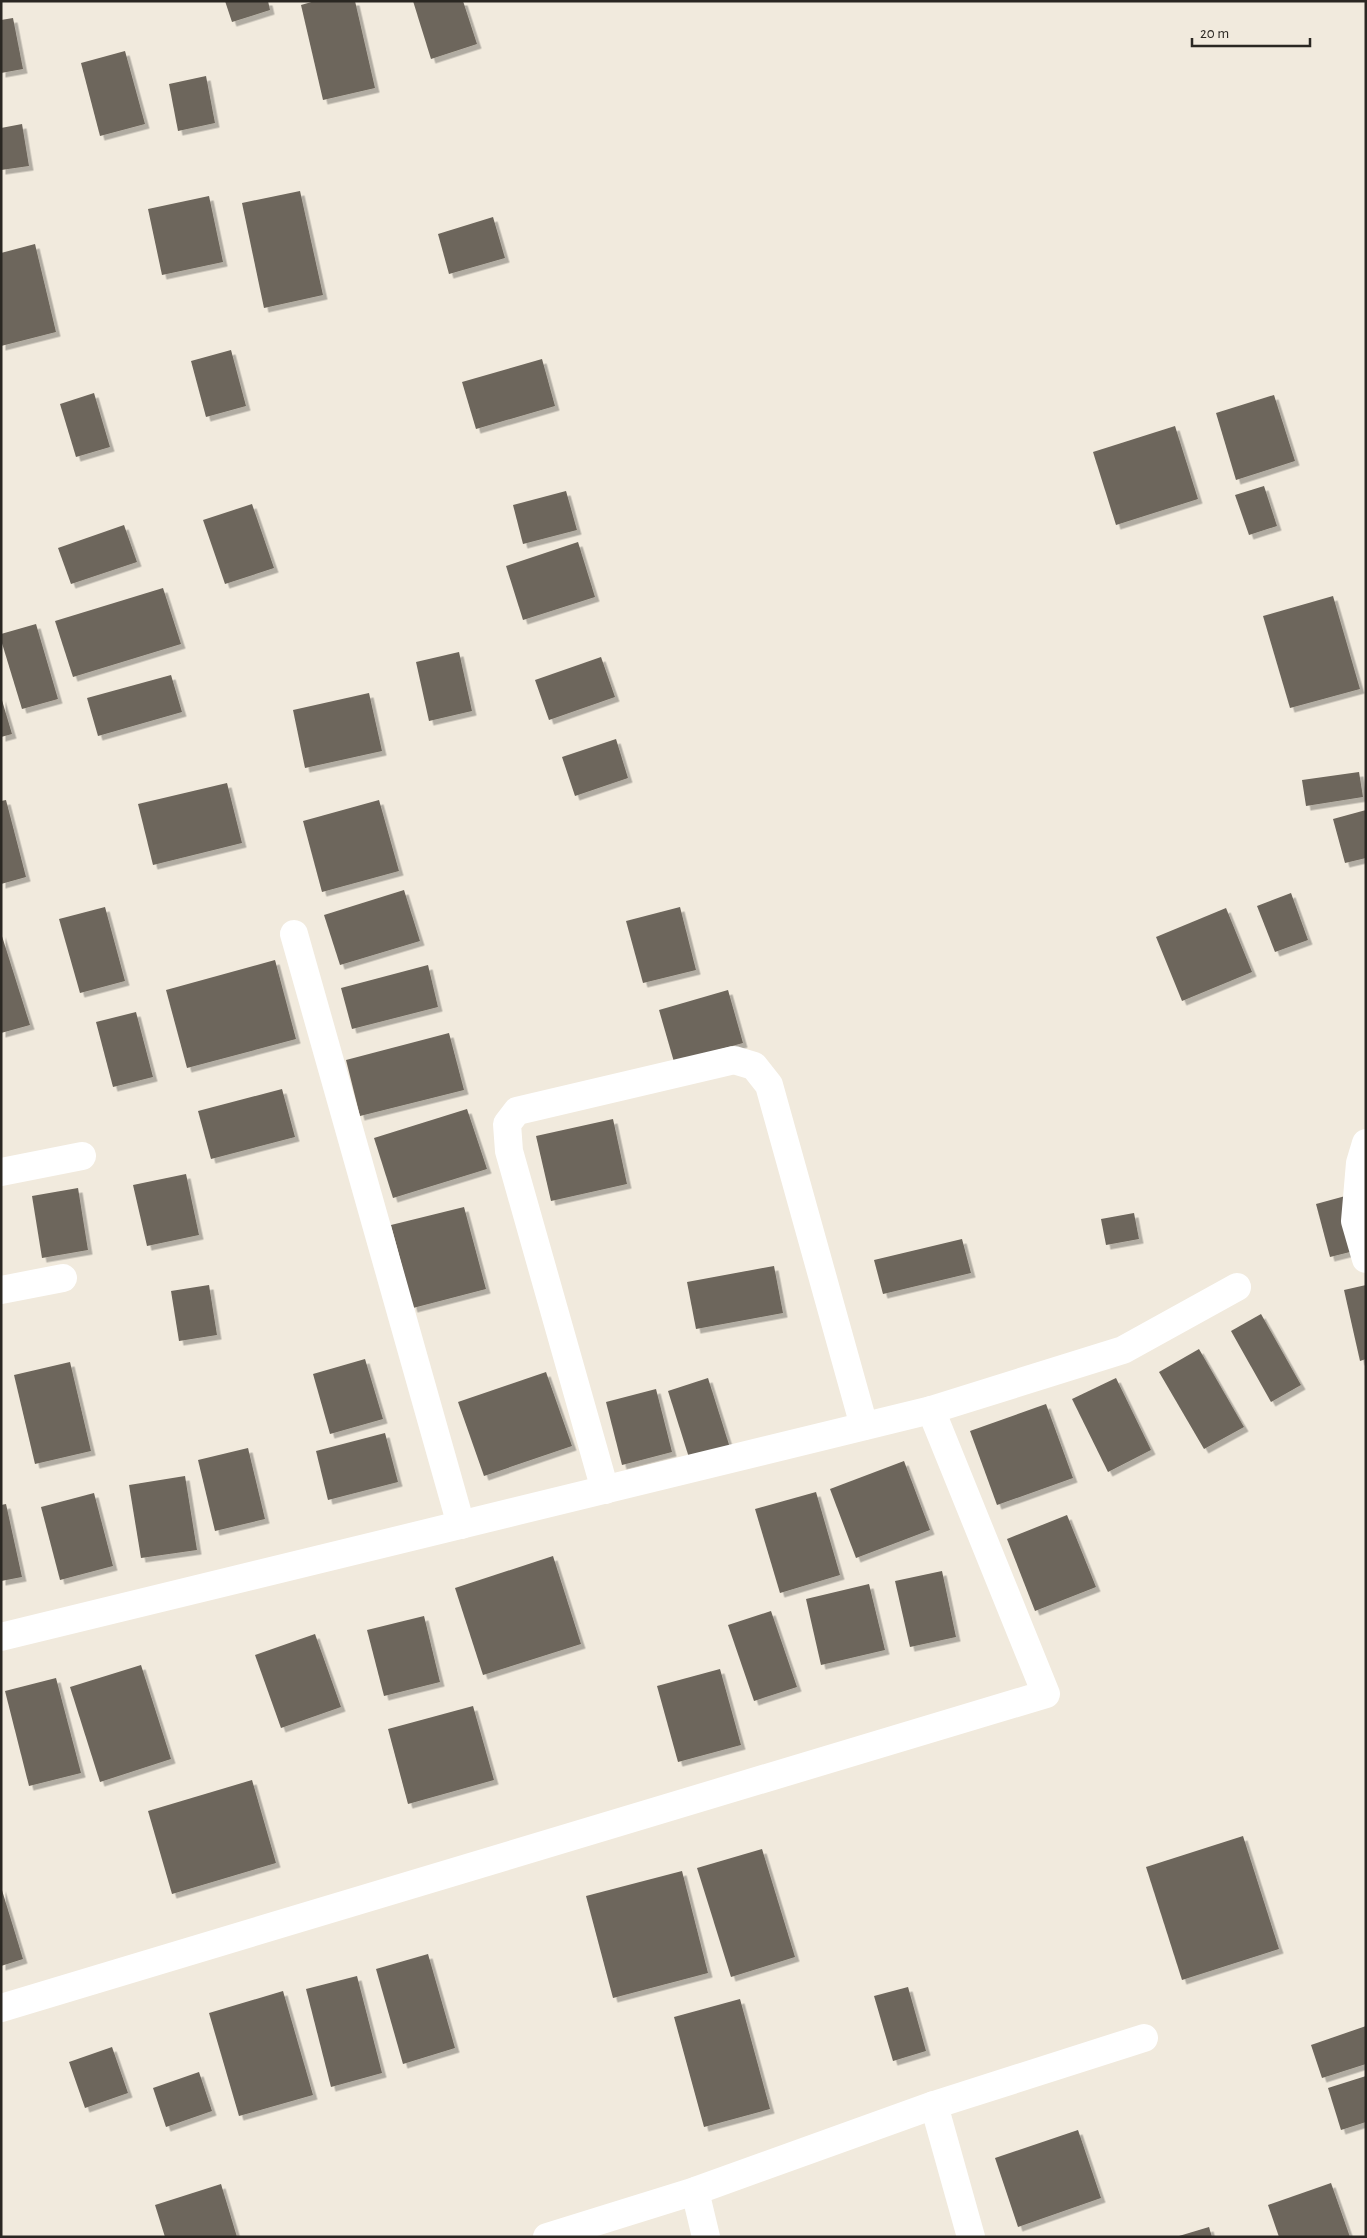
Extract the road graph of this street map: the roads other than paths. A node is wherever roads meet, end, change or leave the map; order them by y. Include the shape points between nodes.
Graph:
1 (294, 934) dead end
2 (1366, 1143) edge
3 (82, 1156) dead end
4 (1, 1172) edge
5 (1366, 1258) edge
6 (63, 1278) dead end
7 (1237, 1287) dead end
8 (1, 1290) edge
9 (931, 1410) junction
10 (864, 1426) junction
11 (606, 1490) junction
12 (461, 1524) junction
13 (1, 1637) edge
14 (1, 2008) edge
15 (1144, 2038) dead end
16 (934, 2105) junction
17 (695, 2192) junction
18 (547, 2237) edge
19 (706, 2237) edge
20 (971, 2237) edge

1 - 12 street
2 - 5 street via 1360,1164 1355,1220
3 - 4 street
6 - 8 street
7 - 9 street via 1123,1350
9 - 10 street
9 - 14 street via 1046,1694
10 - 11 street
10 - 11 street via 769,1085 754,1066 734,1060 517,1112 507,1124 509,1151
11 - 12 street
12 - 13 street
15 - 16 street
16 - 17 street
16 - 20 street
17 - 18 street
17 - 19 street

